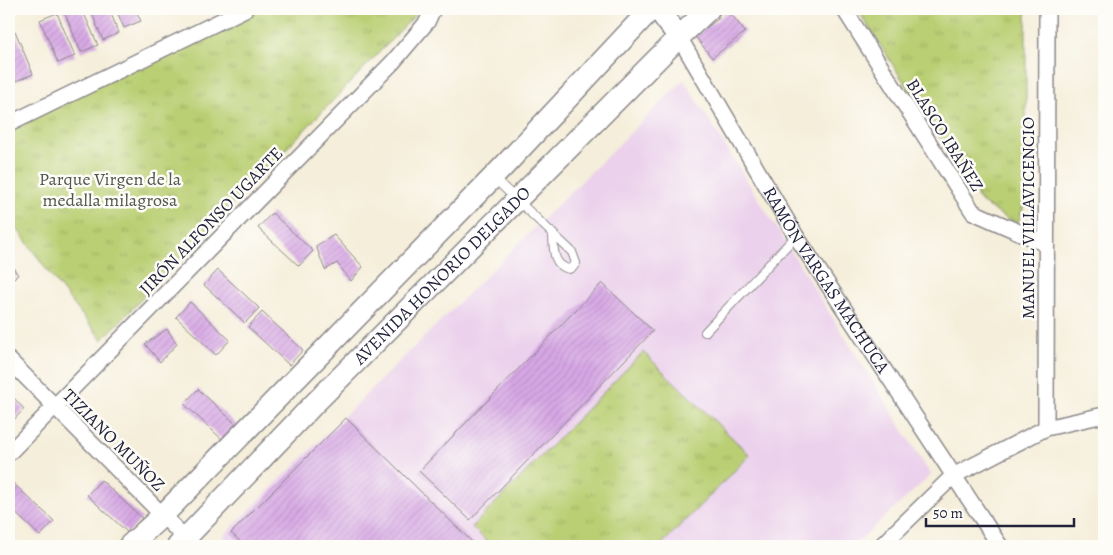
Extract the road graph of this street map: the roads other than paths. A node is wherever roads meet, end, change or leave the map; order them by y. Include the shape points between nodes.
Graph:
1 (245, 9) edge
2 (433, 9) edge
3 (651, 9) edge
4 (658, 9) edge
5 (709, 9) edge
6 (844, 9) edge
7 (1047, 9) edge
8 (678, 37) junction
9 (9, 124) edge
10 (493, 177) junction
11 (517, 199) junction
12 (553, 235) dead end
13 (796, 236) junction
14 (1046, 244) junction
15 (705, 332) dead end
16 (9, 360) edge
17 (54, 407) junction
18 (1104, 415) edge
19 (1046, 428) junction
20 (9, 453) edge
21 (953, 476) junction
22 (163, 514) junction
23 (186, 544) edge
24 (129, 546) edge
25 (881, 546) edge
26 (1000, 546) edge

1 - 9 street
2 - 17 street, JIRÓN ALFONSO UGARTE via 427,22 393,62
3 - 10 street, AVENIDA HONORIO DELGADO
4 - 8 street, RAMÓN VARGAS MACHUCA
5 - 8 street, AVENIDA HONORIO DELGADO
6 - 14 street, BLASCO IBAÑEZ via 973,212
7 - 14 street, MANUEL VILLAVICENCIO
8 - 11 street, AVENIDA HONORIO DELGADO
8 - 13 street, RAMÓN VARGAS MACHUCA
10 - 11 lane
10 - 22 street, AVENIDA HONORIO DELGADO
11 - 12 lane
11 - 23 street, AVENIDA HONORIO DELGADO via 313,405
13 - 15 lane
13 - 21 street, RAMÓN VARGAS MACHUCA
14 - 19 street, MANUEL VILLAVICENCIO
16 - 17 street, TIZIANO MUÑOZ
17 - 20 street, JIRÓN ALFONSO UGARTE
17 - 22 street, TIZIANO MUÑOZ
18 - 19 street
19 - 21 street
21 - 25 street
21 - 26 street, RAMÓN VARGAS MACHUCA
22 - 23 street, TIZIANO MUÑOZ
22 - 24 street, AVENIDA HONORIO DELGADO

